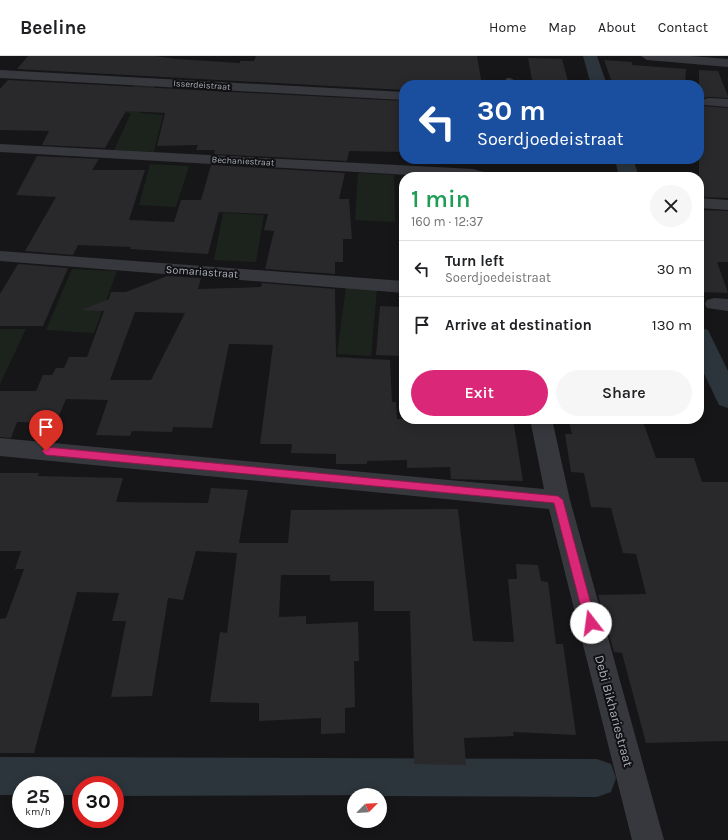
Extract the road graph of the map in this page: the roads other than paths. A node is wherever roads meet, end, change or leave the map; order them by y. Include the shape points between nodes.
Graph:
1 (647, 56) edge
2 (728, 63) edge
3 (0, 74) edge
4 (399, 96) edge
5 (709, 102) dead end
6 (728, 103) edge
7 (0, 148) edge
8 (437, 172) edge
9 (704, 203) edge
10 (728, 205) edge
11 (0, 256) edge
12 (399, 287) edge
13 (542, 424) edge
14 (0, 447) edge
15 (558, 500) junction
16 (648, 840) edge

1 - 2 street
3 - 4 street, Isserdeistraat
5 - 6 street
7 - 8 street, Bechaniestraat
9 - 10 street
11 - 12 street, Somariastraat
13 - 15 street, Debi Bikhariestraat
14 - 15 street
15 - 16 street, Debi Bikhariestraat

